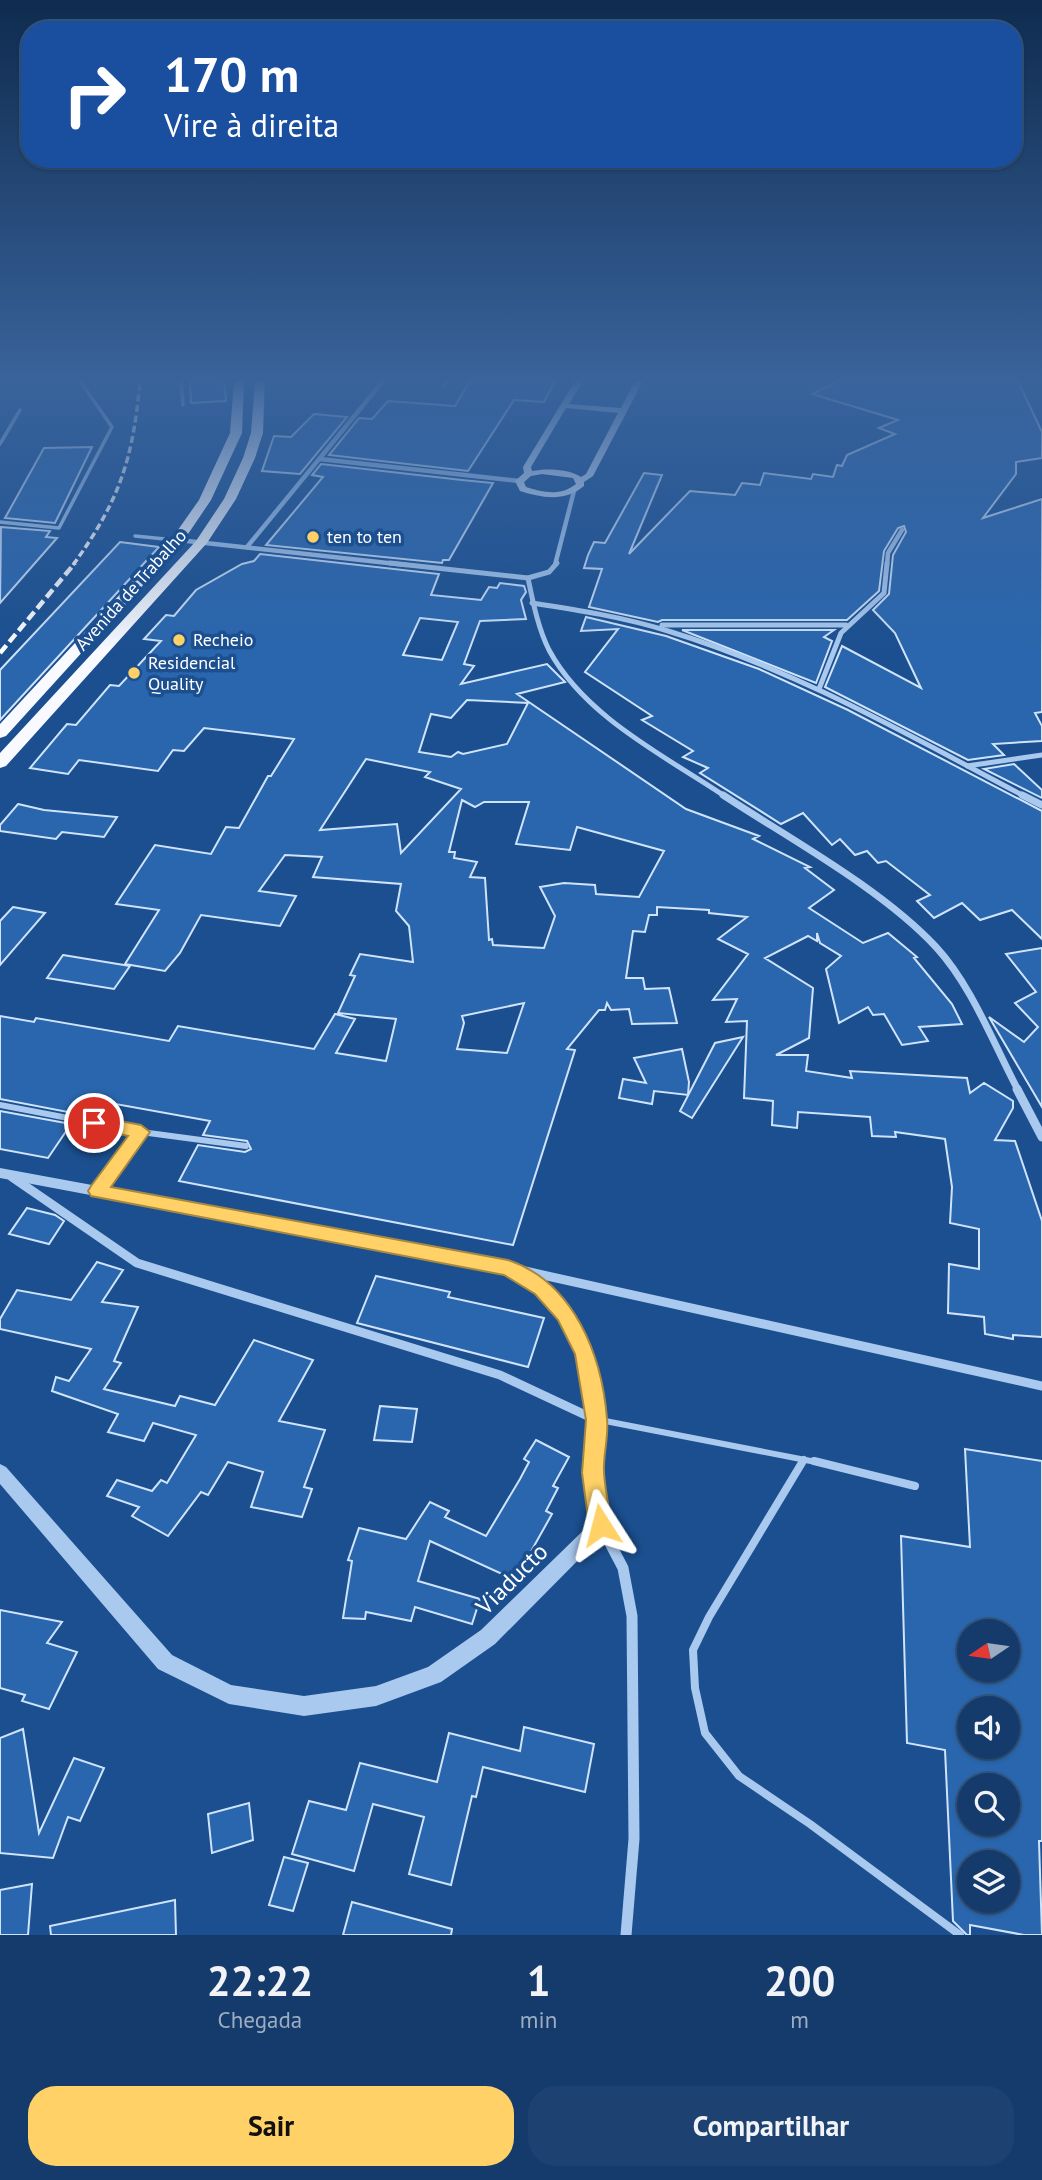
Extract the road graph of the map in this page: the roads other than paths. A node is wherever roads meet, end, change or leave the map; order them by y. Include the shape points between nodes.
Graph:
1 (89, 471) edge
2 (218, 471) edge
3 (241, 471) edge
4 (310, 471) edge
5 (431, 471) edge
6 (558, 471) edge
7 (562, 471) edge
8 (592, 471) edge
9 (528, 474) joint
10 (519, 481) junction
11 (579, 482) junction
12 (574, 491) junction
13 (0, 522) edge
14 (902, 530) dead end
15 (135, 536) dead end
16 (178, 540) junction
17 (201, 543) junction
18 (247, 547) junction
19 (528, 578) junction
20 (533, 603) junction
21 (656, 625) junction
22 (846, 625) junction
23 (819, 689) junction
24 (0, 733) edge
25 (1042, 755) edge
26 (0, 763) edge
27 (966, 766) junction
28 (1042, 805) edge
29 (0, 1105) edge
30 (141, 1132) junction
31 (1042, 1137) edge
32 (246, 1146) dead end
33 (4, 1174) edge
34 (98, 1191) junction
35 (508, 1268) junction
36 (1042, 1386) edge
37 (597, 1420) junction
38 (804, 1459) junction
39 (0, 1472) edge
40 (915, 1486) dead end
41 (601, 1525) junction
42 (626, 1935) edge
43 (960, 1935) edge

1 - 13 lane via 59,528
2 - 16 highway, Avenida de Trabalho
3 - 17 highway, Avenida de Trabalho via 230,499
4 - 18 street
5 - 10 street
6 - 9 main road
7 - 11 main road
8 - 11 main road
9 - 10 main road
10 - 12 main road via 523,489 539,495
11 - 12 main road
12 - 19 street via 557,563 549,572
14 - 22 street via 888,554 884,593
15 - 16 lane
16 - 17 street
16 - 24 highway, Avenida de Trabalho
17 - 18 street
17 - 26 highway, Avenida de Trabalho
18 - 19 street
19 - 20 street
20 - 21 street
20 - 31 street via 549,654 585,699 895,909 937,948 963,985
21 - 22 street
21 - 23 street
22 - 23 street
23 - 27 street
25 - 27 street
27 - 28 street
29 - 30 lane
30 - 32 lane
30 - 34 lane
33 - 34 street
33 - 37 street via 137,1263 500,1375
34 - 35 street
35 - 36 street
35 - 37 street via 542,1288 565,1314 585,1353
37 - 38 lane
37 - 41 street via 593,1473
38 - 40 lane
38 - 43 lane via 693,1650 705,1733 739,1776
39 - 41 street, Viaducto via 165,1662 229,1694 303,1706 376,1696 434,1675 488,1637
41 - 42 street via 623,1562 632,1616 635,1839

